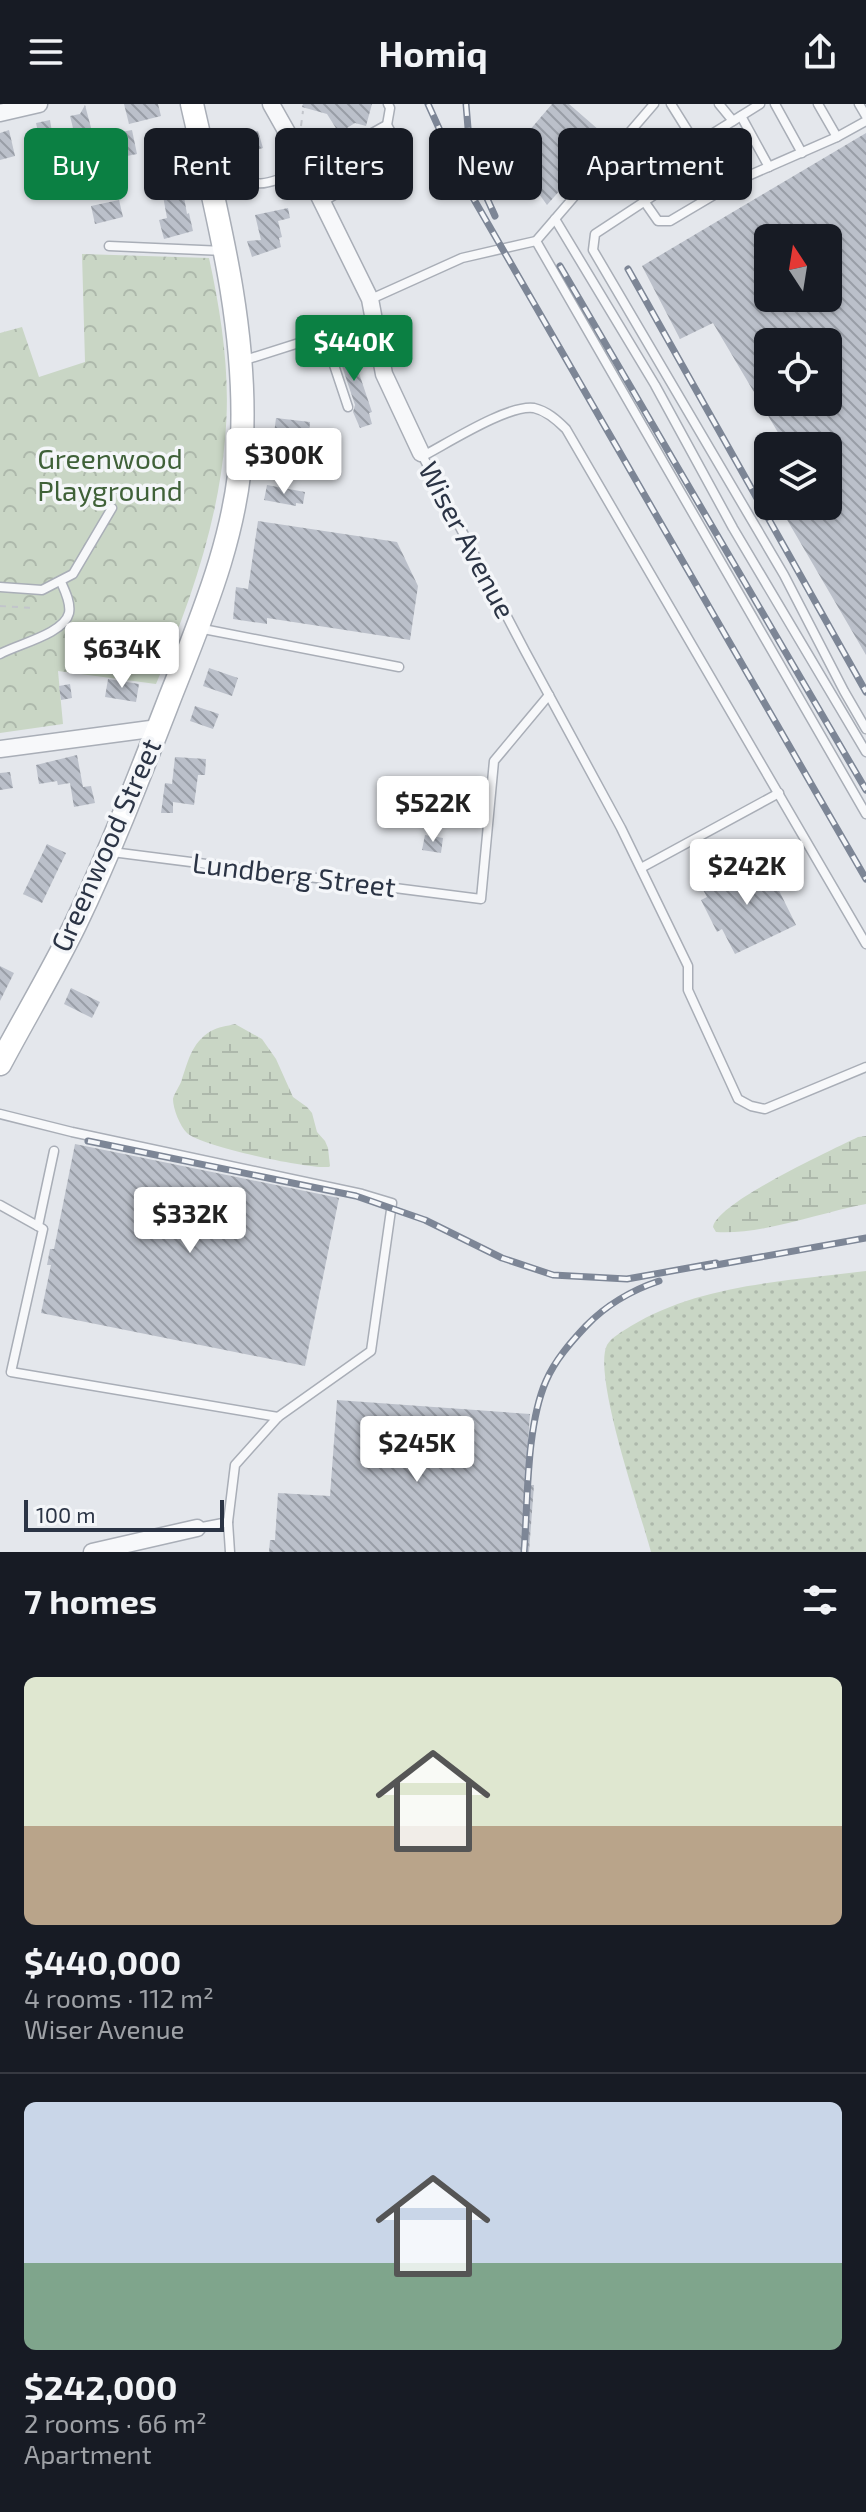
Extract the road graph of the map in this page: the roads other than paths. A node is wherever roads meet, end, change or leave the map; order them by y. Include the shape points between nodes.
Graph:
1 (39, 104) edge
2 (192, 104) edge
3 (271, 104) edge
4 (388, 104) edge
5 (654, 104) edge
6 (671, 104) edge
7 (719, 104) edge
8 (760, 104) edge
9 (775, 104) edge
10 (818, 104) edge
11 (859, 104) edge
12 (0, 113) edge
13 (737, 118) junction
14 (866, 118) edge
15 (387, 125) junction
16 (197, 128) edge
17 (284, 128) edge
18 (381, 128) edge
19 (686, 128) edge
20 (721, 128) edge
21 (837, 137) junction
22 (802, 153) junction
23 (769, 167) junction
24 (213, 200) edge
25 (644, 201) joint
26 (322, 202) joint
27 (555, 219) junction
28 (536, 241) junction
29 (109, 246) dead end
30 (224, 251) junction
31 (370, 299) junction
32 (374, 318) junction
33 (324, 335) junction
34 (242, 361) junction
35 (348, 407) dead end
36 (422, 455) junction
37 (112, 508) dead end
38 (61, 582) junction
39 (0, 587) edge
40 (197, 628) junction
41 (0, 654) edge
42 (399, 667) dead end
43 (549, 695) junction
44 (158, 728) junction
45 (866, 729) edge
46 (0, 749) edge
47 (866, 752) edge
48 (779, 793) junction
49 (866, 814) edge
50 (107, 851) junction
51 (641, 868) junction
52 (866, 944) edge
53 (3, 1053) edge
54 (866, 1067) edge
55 (0, 1114) edge
56 (54, 1151) dead end
57 (0, 1205) edge
58 (38, 1226) junction
59 (278, 1417) junction
60 (228, 1522) junction
61 (197, 1528) joint
62 (92, 1552) edge
63 (230, 1552) edge

1 - 12 street
2 - 16 main road, Greenwood Street
3 - 17 street, Wiser Avenue
4 - 15 lane
5 - 27 lane
6 - 19 lane
7 - 13 lane
8 - 13 lane
9 - 22 lane
10 - 21 lane
11 - 14 lane
13 - 20 lane
13 - 23 lane
14 - 21 lane
15 - 18 lane
15 - 26 lane via 404,156
21 - 22 lane
22 - 23 lane
23 - 25 lane via 670,221 658,221
24 - 30 main road, Greenwood Street
25 - 45 lane via 595,234 593,250 784,575
26 - 31 street, Wiser Avenue
27 - 28 lane
27 - 47 lane
28 - 31 lane via 462,258
28 - 49 lane
29 - 30 lane
30 - 34 main road, Greenwood Street
31 - 32 street, Wiser Avenue
32 - 33 lane
32 - 36 street, Wiser Avenue via 384,374
33 - 34 lane
33 - 35 lane
34 - 40 main road, Greenwood Street via 236,491 221,562
36 - 43 lane, Wiser Avenue
36 - 48 lane via 513,409 534,408 553,416 574,442
37 - 38 lane via 73,574
38 - 39 lane via 42,590
38 - 41 lane via 69,602 63,624
40 - 42 lane
40 - 44 main road, Greenwood Street
43 - 50 lane, Lundberg Street via 494,761 481,899
43 - 51 lane, Wiser Avenue
44 - 46 street
44 - 50 main road, Greenwood Street
48 - 51 lane
48 - 52 lane
50 - 53 main road, Greenwood Street via 75,925
51 - 54 lane, Wiser Avenue via 688,966 688,990 738,1099 765,1109
55 - 59 lane via 392,1203 371,1351
56 - 58 lane
57 - 58 lane
58 - 59 lane via 43,1229 11,1372
59 - 60 lane via 235,1465
60 - 61 lane
60 - 63 lane
61 - 62 street

